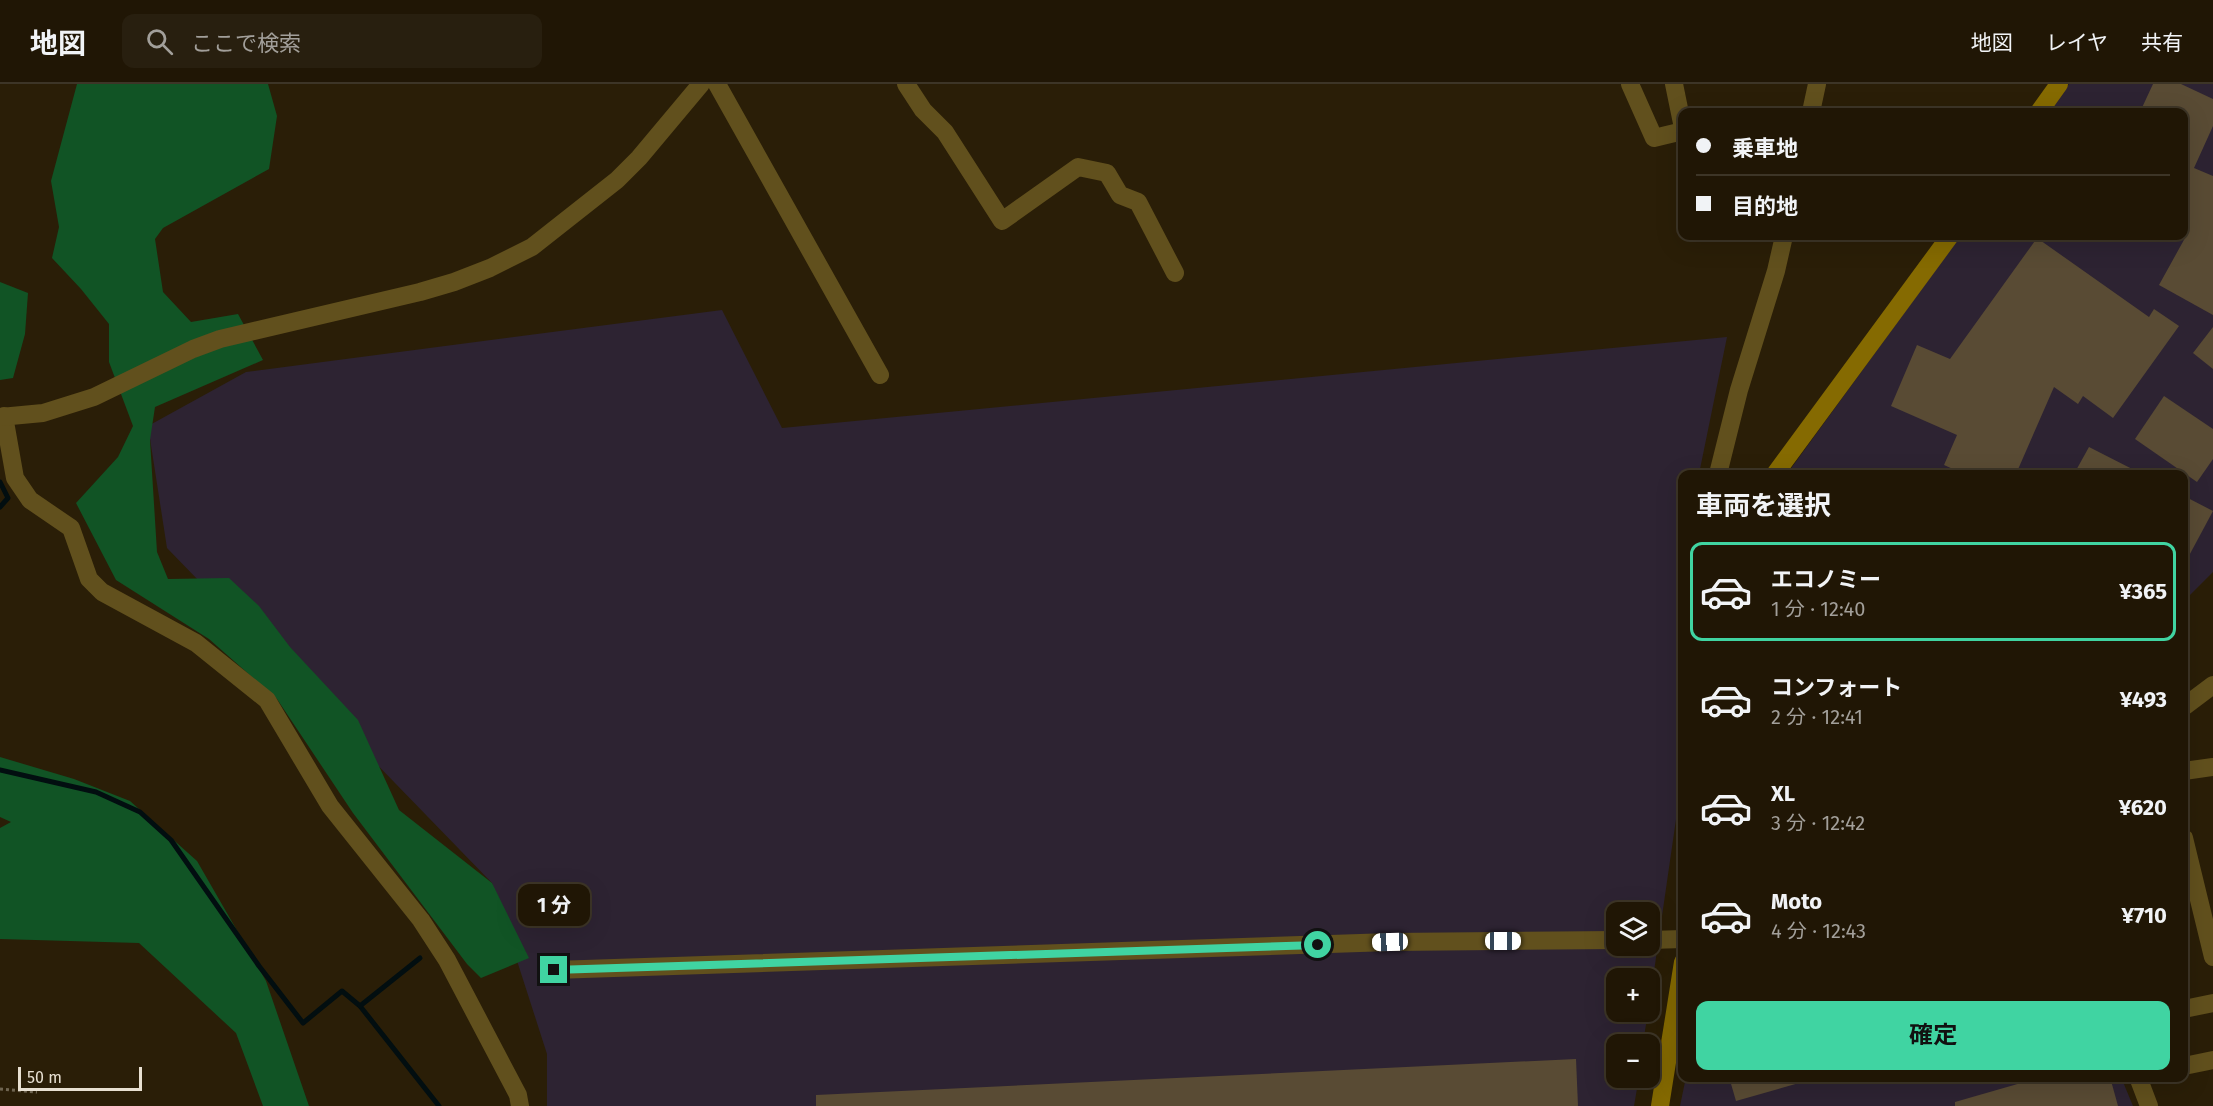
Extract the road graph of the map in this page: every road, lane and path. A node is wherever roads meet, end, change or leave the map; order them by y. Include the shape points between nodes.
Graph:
1 (701, 84) edge
2 (717, 84) edge
3 (906, 84) edge
4 (1630, 84) edge
5 (1674, 84) edge
6 (1817, 84) edge
7 (2059, 84) edge
8 (1679, 108) edge
9 (1812, 108) edge
10 (2042, 108) edge
11 (1678, 131) edge
12 (1783, 240) edge
13 (1947, 240) edge
14 (1175, 273) dead end
15 (880, 375) dead end
16 (2, 416) edge
17 (1719, 470) edge
18 (1778, 470) edge
19 (2213, 685) edge
20 (2188, 704) edge
21 (2213, 767) edge
22 (2188, 770) edge
23 (2188, 854) edge
24 (1678, 939) edge
25 (1606, 940) edge
26 (1660, 940) edge
27 (2213, 957) edge
28 (554, 970) dead end
29 (1678, 993) edge
30 (2213, 1003) edge
31 (2188, 1007) edge
32 (2213, 1060) edge
33 (2188, 1065) edge
34 (2140, 1082) edge
35 (0, 1089) edge
36 (37, 1092) dead end
37 (520, 1106) edge
38 (1660, 1106) edge
39 (2149, 1106) edge

1 - 16 street via 617,180 532,247 490,268 420,292 220,339 193,348 94,397 43,413
2 - 15 street
3 - 14 street via 923,110 945,132 1002,221 1078,167 1107,173 1120,195 1138,202
4 - 11 street via 1654,138
5 - 8 street
6 - 9 street
7 - 10 street
12 - 17 street
13 - 18 street
16 - 37 street via 15,478 30,500 71,528 89,579 102,592 196,643 267,700 330,806 421,920 447,960 518,1095
19 - 20 street
21 - 22 street
23 - 27 street
24 - 26 street
25 - 28 street via 1390,942
29 - 38 street
30 - 31 street
32 - 33 street
34 - 39 street
35 - 36 path

